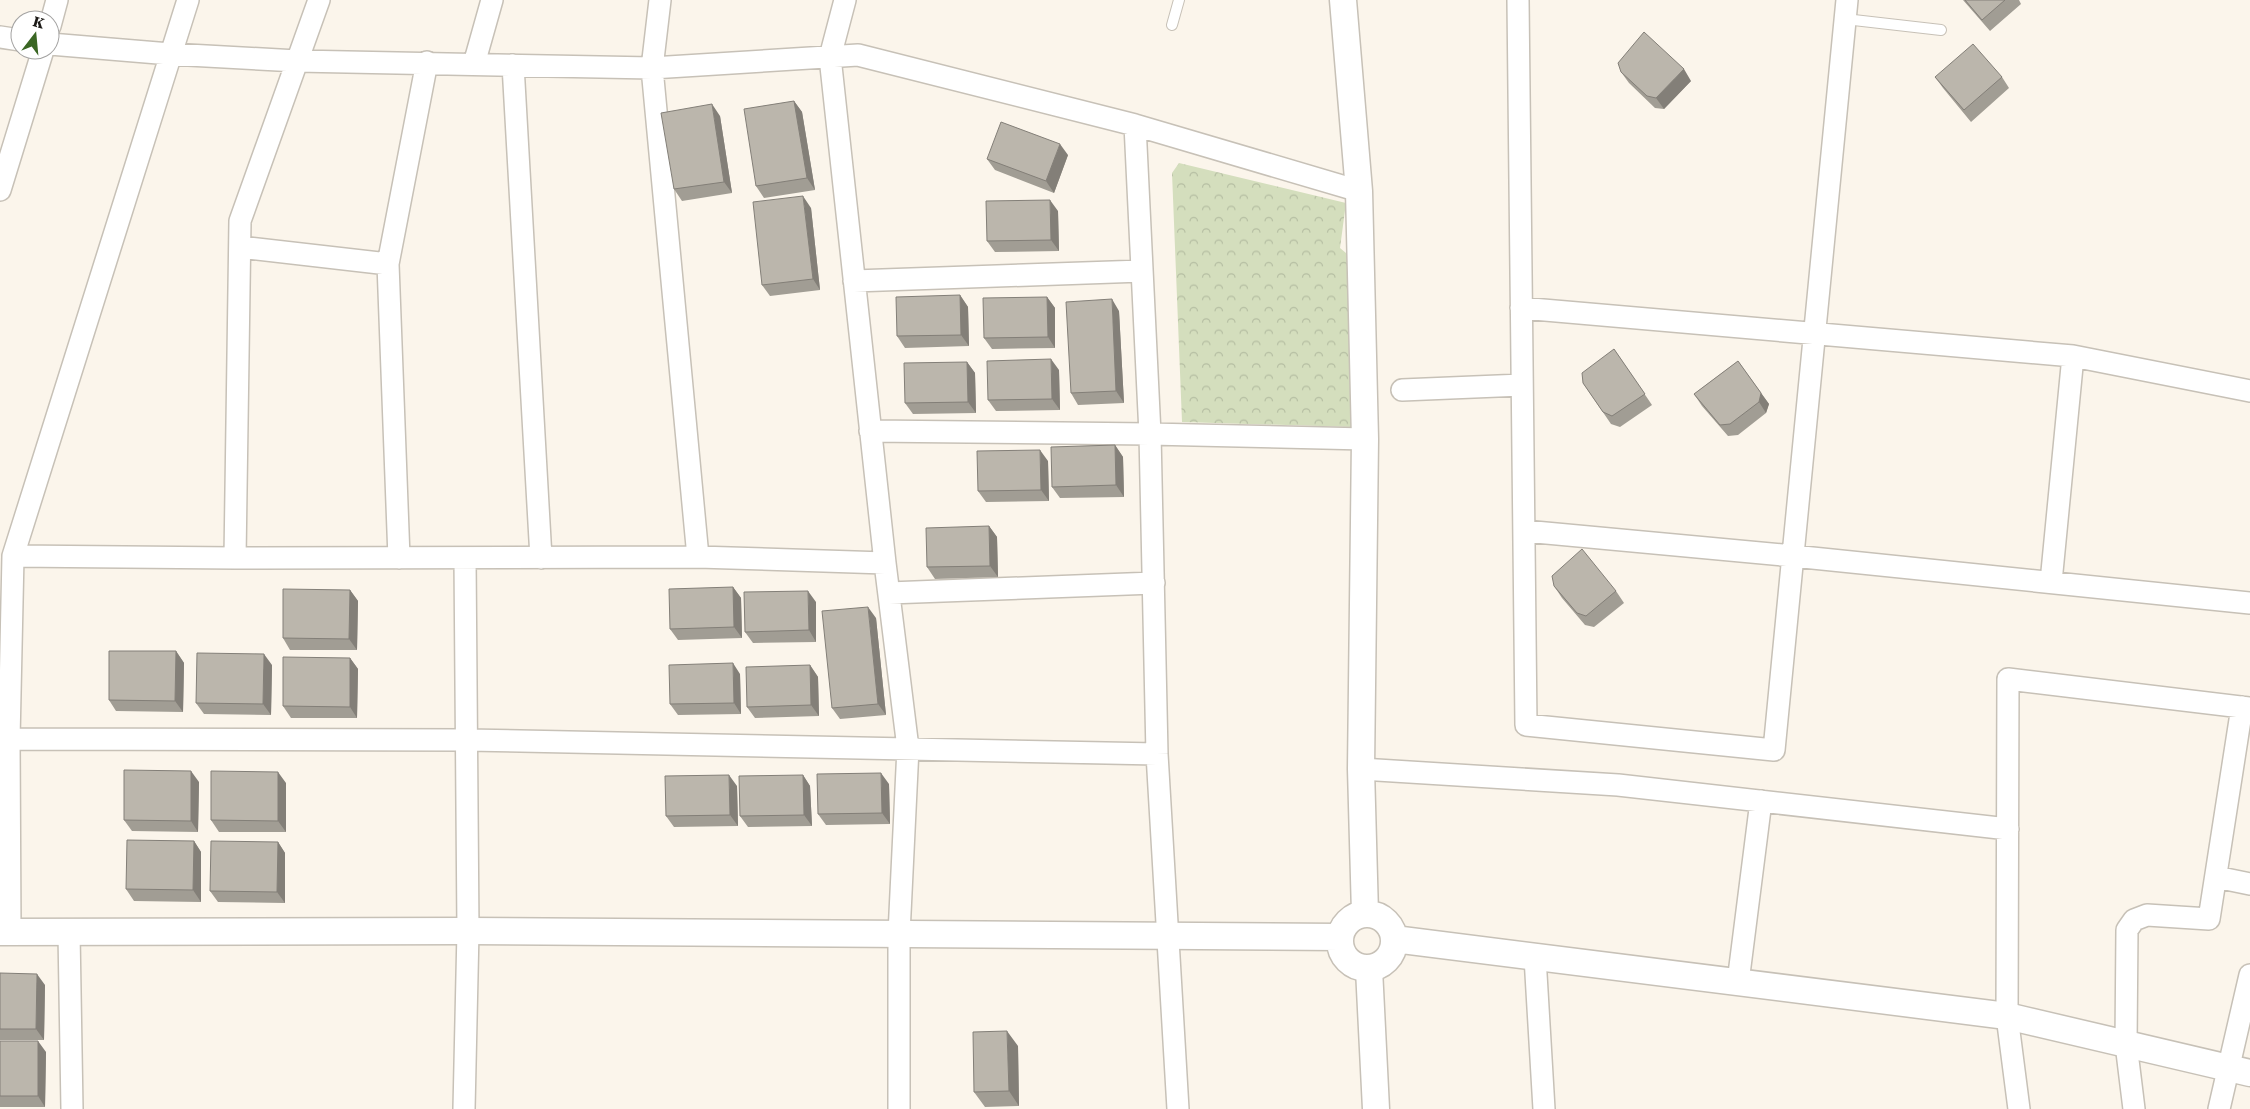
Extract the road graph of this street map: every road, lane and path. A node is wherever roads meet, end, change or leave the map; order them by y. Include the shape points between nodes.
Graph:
1 (188, 0) edge
2 (319, 0) edge
3 (492, 0) edge
4 (660, 0) edge
5 (845, 0) edge
6 (1179, 0) edge
7 (1343, 0) edge
8 (1518, 0) edge
9 (1846, 9) edge
10 (1172, 25) dead end
11 (1941, 30) dead end
12 (60, 45) edge
13 (170, 54) junction
14 (830, 57) junction
15 (40, 60) edge
16 (297, 61) junction
17 (426, 62) junction
18 (474, 64) junction
19 (513, 65) junction
20 (652, 68) junction
21 (1135, 125) junction
22 (0, 190) edge
23 (1359, 191) junction
24 (240, 247) junction
25 (388, 264) junction
26 (1142, 271) junction
27 (854, 281) junction
28 (1521, 308) junction
29 (1816, 335) junction
30 (2073, 356) junction
31 (1522, 385) junction
32 (1402, 390) dead end
33 (2250, 391) edge
34 (870, 431) junction
35 (1150, 434) junction
36 (1365, 439) junction
37 (1524, 532) junction
38 (1793, 556) junction
39 (698, 557) junction
40 (235, 558) junction
41 (399, 558) junction
42 (465, 558) junction
43 (541, 558) junction
44 (885, 563) junction
45 (8, 567) edge
46 (2052, 582) junction
47 (1154, 583) junction
48 (889, 594) junction
49 (2250, 603) edge
50 (2246, 708) edge
51 (4, 739) edge
52 (467, 740) junction
53 (908, 748) junction
54 (1157, 754) junction
55 (1361, 769) junction
56 (1761, 801) junction
57 (2008, 830) junction
58 (2216, 877) junction
59 (2250, 884) edge
60 (1365, 914) junction
61 (468, 931) junction
62 (5, 932) edge
63 (69, 933) junction
64 (899, 934) junction
65 (1169, 935) junction
66 (1340, 937) junction
67 (1394, 939) junction
68 (1535, 957) junction
69 (1369, 969) junction
70 (2250, 975) edge
71 (1738, 982) junction
72 (2007, 1016) junction
73 (2126, 1044) junction
74 (2239, 1070) edge
75 (72, 1109) edge
76 (464, 1109) edge
77 (899, 1109) edge
78 (1178, 1109) edge
79 (1376, 1109) edge
80 (1544, 1109) edge
81 (2019, 1109) edge
82 (2134, 1109) edge
83 (2219, 1109) edge

1 - 13 street
2 - 16 street
3 - 18 street
4 - 20 street
5 - 14 street
6 - 10 lane
7 - 23 street
8 - 28 street
9 - 11 lane
9 - 29 street
12 - 13 street
13 - 16 street
13 - 45 street
14 - 20 street
14 - 21 street via 858,54
14 - 27 street
15 - 22 street
16 - 17 street
16 - 24 street via 240,221
17 - 18 street
17 - 25 street
18 - 19 street
19 - 20 street
19 - 43 street
20 - 39 street
21 - 23 street
21 - 26 street
23 - 36 street
24 - 25 street
24 - 40 street
25 - 41 street
26 - 27 street
26 - 35 street
27 - 34 street
28 - 29 street
28 - 31 street
29 - 30 street
29 - 38 street
30 - 33 street
30 - 46 street
31 - 32 street
31 - 37 street
34 - 35 street
34 - 44 street
35 - 36 street
35 - 47 street
36 - 55 street
37 - 38 street
37 - 38 street via 1526,725 1774,750
38 - 46 street
39 - 43 street
39 - 44 street
40 - 41 street
40 - 45 street
41 - 42 street
42 - 43 street
42 - 52 street
44 - 48 street
45 - 51 street
46 - 49 street
47 - 48 street
47 - 54 street
48 - 53 street
50 - 57 street via 2008,679
50 - 58 street
51 - 52 street
51 - 62 street
52 - 53 street
52 - 61 street
53 - 54 street
53 - 64 street
54 - 65 street
55 - 56 street via 1618,785
55 - 60 street
56 - 57 street
56 - 71 street
57 - 72 street
58 - 59 street
58 - 73 street via 2209,919 2147,915 2130,925 2126,936
60 - 66 street via 1348,921
60 - 67 street via 1382,918
61 - 63 street
61 - 64 street
61 - 76 street
62 - 63 street
63 - 75 street
64 - 65 street
64 - 77 street
65 - 66 street
65 - 78 street
66 - 69 street via 1340,946 1347,960
67 - 68 street
67 - 69 street via 1394,948 1385,962
68 - 71 street
68 - 80 street
69 - 79 street
70 - 74 street
71 - 72 street
72 - 73 street
72 - 81 street
73 - 74 street
73 - 82 street
74 - 83 street

